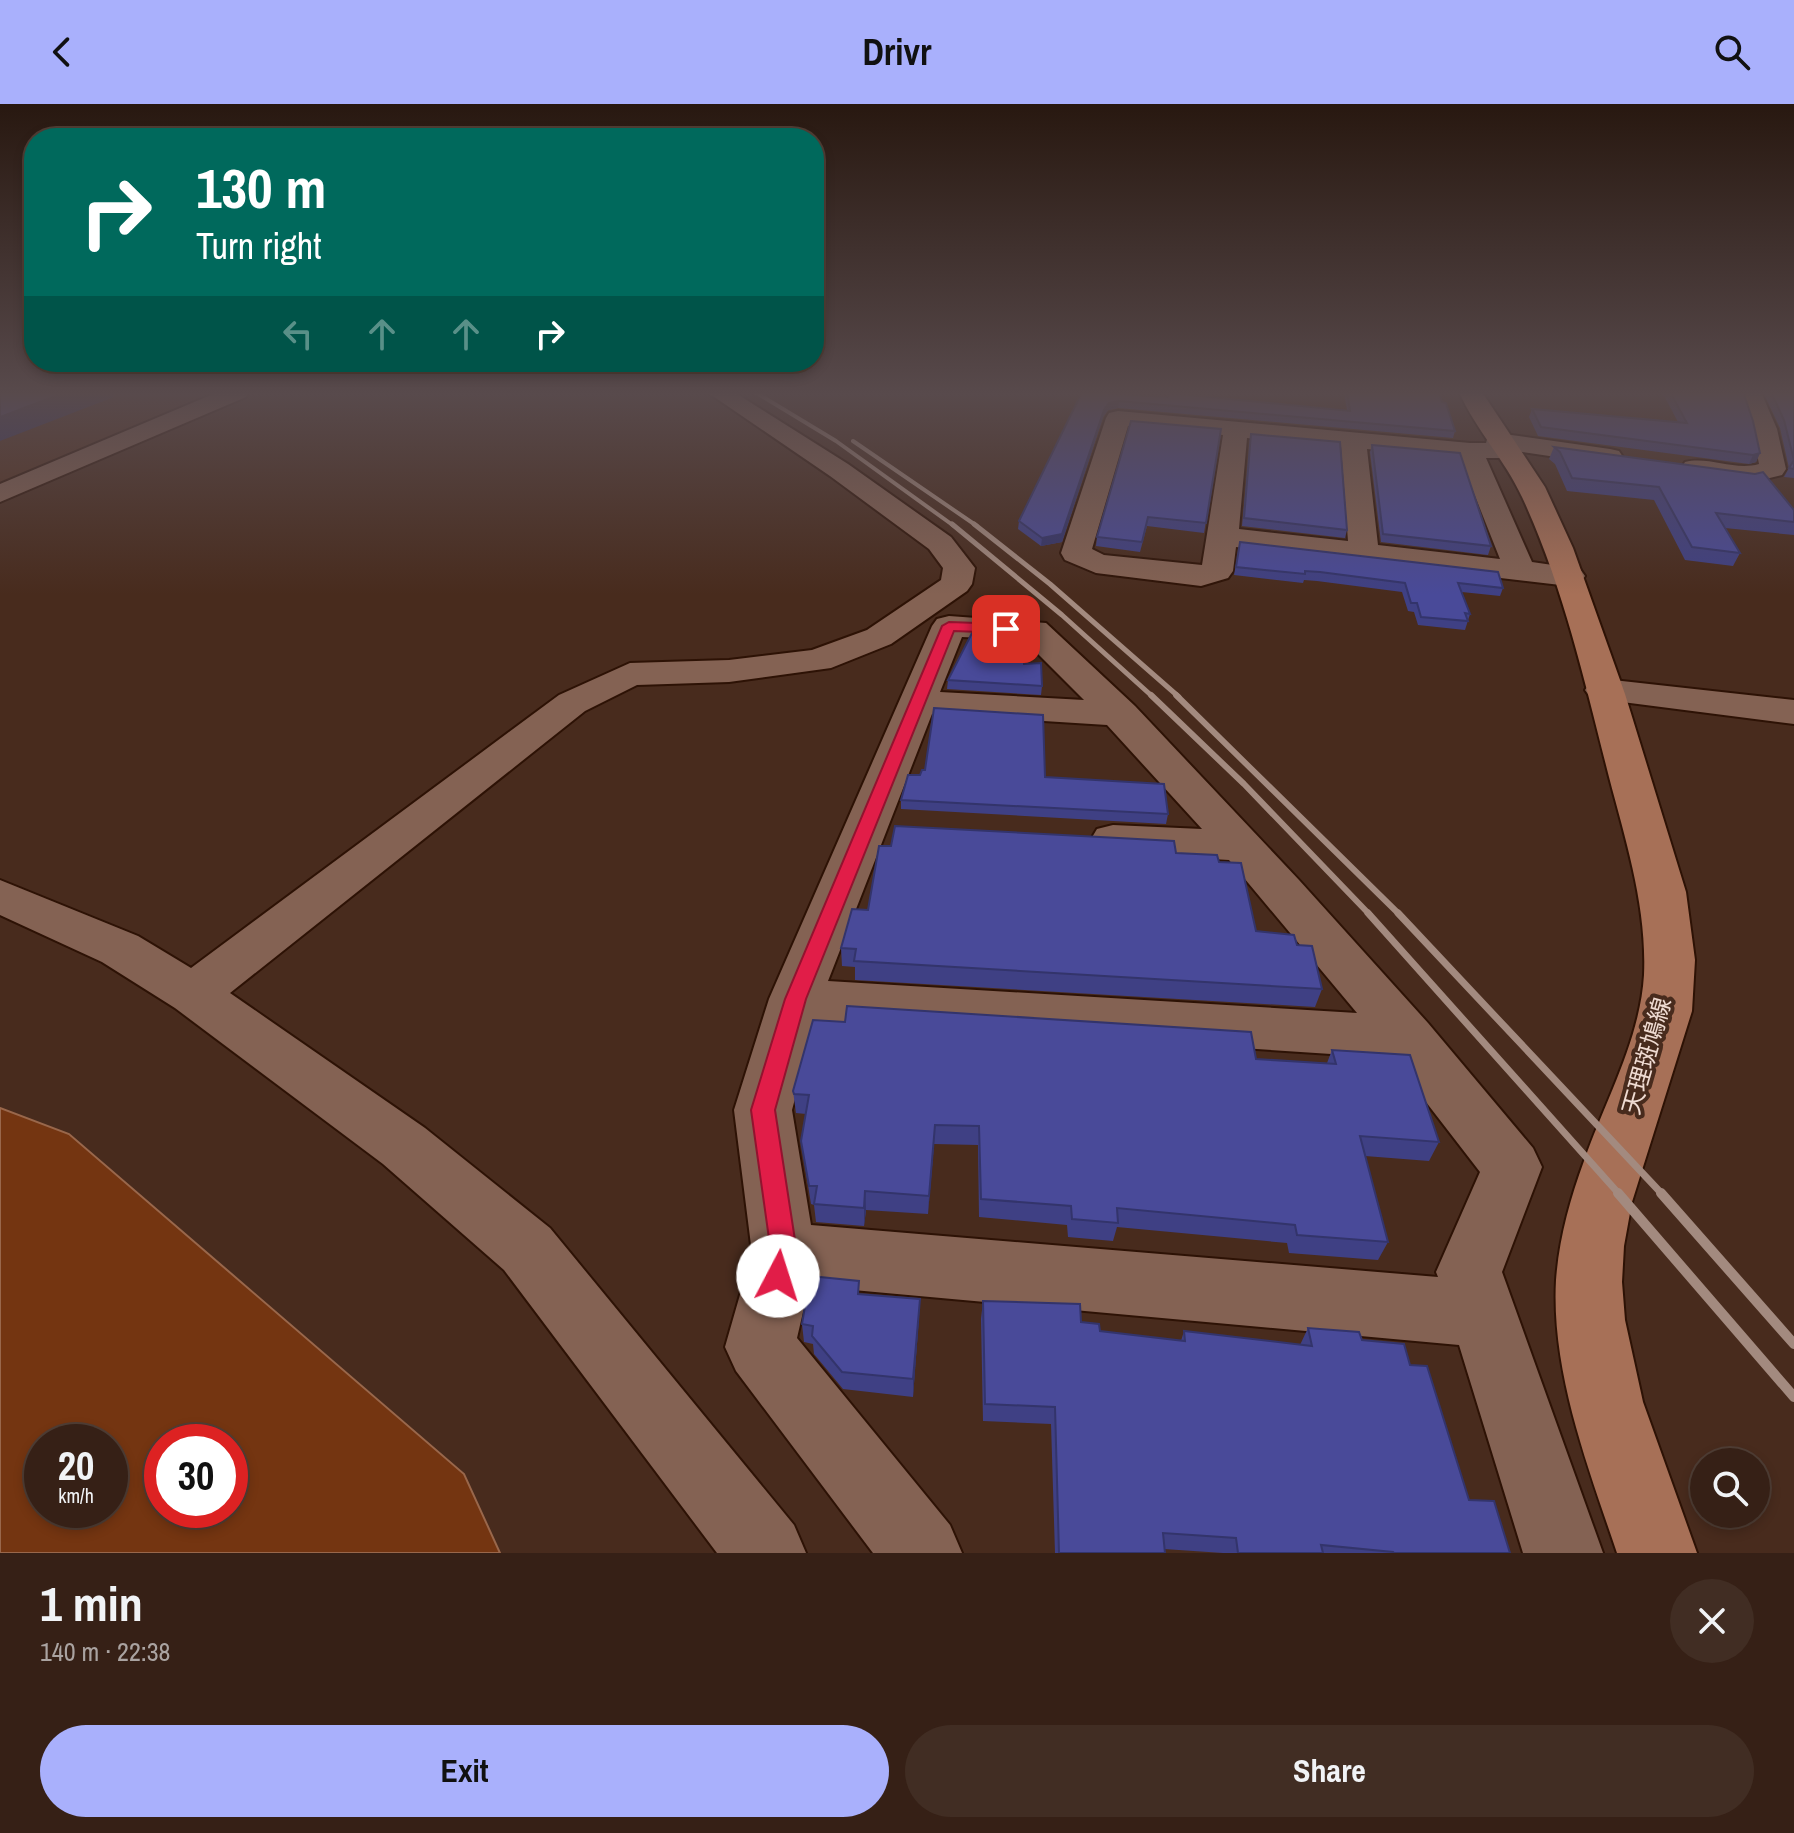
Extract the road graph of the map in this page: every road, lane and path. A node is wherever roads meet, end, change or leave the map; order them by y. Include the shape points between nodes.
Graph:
1 (80, 460) edge
2 (823, 460) edge
3 (1105, 460) edge
4 (1232, 460) edge
5 (1355, 460) edge
6 (1494, 460) edge
7 (1502, 460) edge
8 (1624, 460) edge
9 (1771, 460) edge
10 (1638, 461) edge
11 (1670, 465) edge
12 (0, 494) edge
13 (1223, 536) junction
14 (1364, 552) junction
15 (1520, 570) junction
16 (1569, 576) junction
17 (1604, 690) junction
18 (918, 702) junction
19 (1794, 712) edge
20 (1121, 714) junction
21 (867, 825) junction
22 (914, 828) edge
23 (1069, 837) edge
24 (1239, 846) junction
25 (0, 896) edge
26 (193, 994) junction
27 (795, 999) junction
28 (1409, 1038) junction
29 (784, 1253) junction
30 (1483, 1314) junction
31 (766, 1553) edge
32 (922, 1553) edge
33 (1563, 1553) edge
34 (1657, 1553) edge

1 - 12 street
2 - 26 street via 940,543 959,568 956,584 879,637 818,660 729,671 630,674 572,703
3 - 13 street via 1076,553 1096,564 1201,576 1217,571
4 - 13 street
5 - 14 street
6 - 15 street
7 - 16 main road, 天理斑鳩線 via 1536,497
8 - 10 street
9 - 11 street via 1773,469 1749,475
13 - 14 street
14 - 15 street
15 - 16 street
16 - 17 main road, 天理斑鳩線
17 - 19 street
17 - 34 main road, 天理斑鳩線 via 1662,892 1667,1000 1601,1198 1591,1249 1590,1297 1605,1388 1628,1476
18 - 20 street
18 - 20 street via 949,626 1034,630
18 - 21 street
20 - 24 street
21 - 22 street
21 - 27 street
23 - 24 street
24 - 28 street
25 - 26 street via 120,949
26 - 31 street via 404,1146 527,1249
27 - 28 street
27 - 29 street via 763,1110
28 - 30 street via 1512,1167 1469,1272
29 - 30 street
29 - 32 street via 760,1347
30 - 33 street

